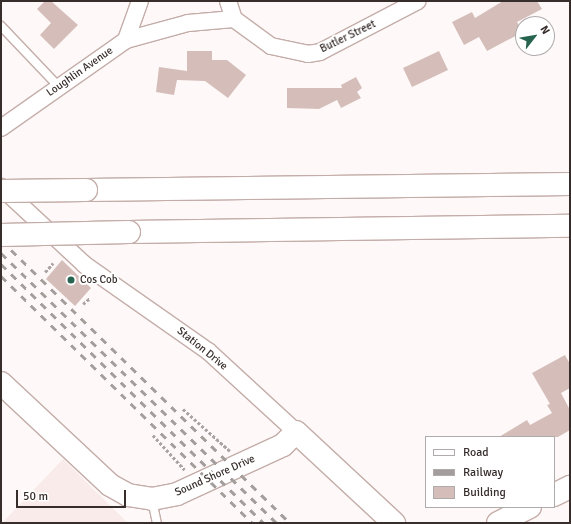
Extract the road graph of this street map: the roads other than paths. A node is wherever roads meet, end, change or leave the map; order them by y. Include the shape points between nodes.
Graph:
1 (140, 1) edge
2 (228, 1) edge
3 (418, 1) edge
4 (234, 19) junction
5 (1, 26) edge
6 (126, 40) junction
7 (59, 87) junction
8 (1, 128) edge
9 (570, 184) edge
10 (1, 186) edge
11 (1, 191) edge
12 (570, 226) edge
13 (1, 234) edge
14 (1, 383) edge
15 (296, 432) junction
16 (570, 487) edge
17 (555, 494) edge
18 (152, 499) junction
19 (528, 508) edge
20 (157, 523) edge
21 (394, 523) edge
22 (498, 523) edge

1 - 6 street
2 - 4 street
3 - 4 street, Butler Street via 320,52 308,54 271,46
4 - 6 street via 188,23
5 - 7 lane
6 - 7 street, Loughlin Avenue
7 - 8 street, Loughlin Avenue
9 - 11 main road, bridge
10 - 15 street, Station Drive via 85,265 208,351
12 - 13 main road, bridge
14 - 18 main road, Sound Shore Drive via 110,485 128,495
15 - 18 main road, Sound Shore Drive via 283,445 187,490
15 - 21 main road, Station Drive
16 - 17 main road
18 - 20 lane
19 - 22 main road

